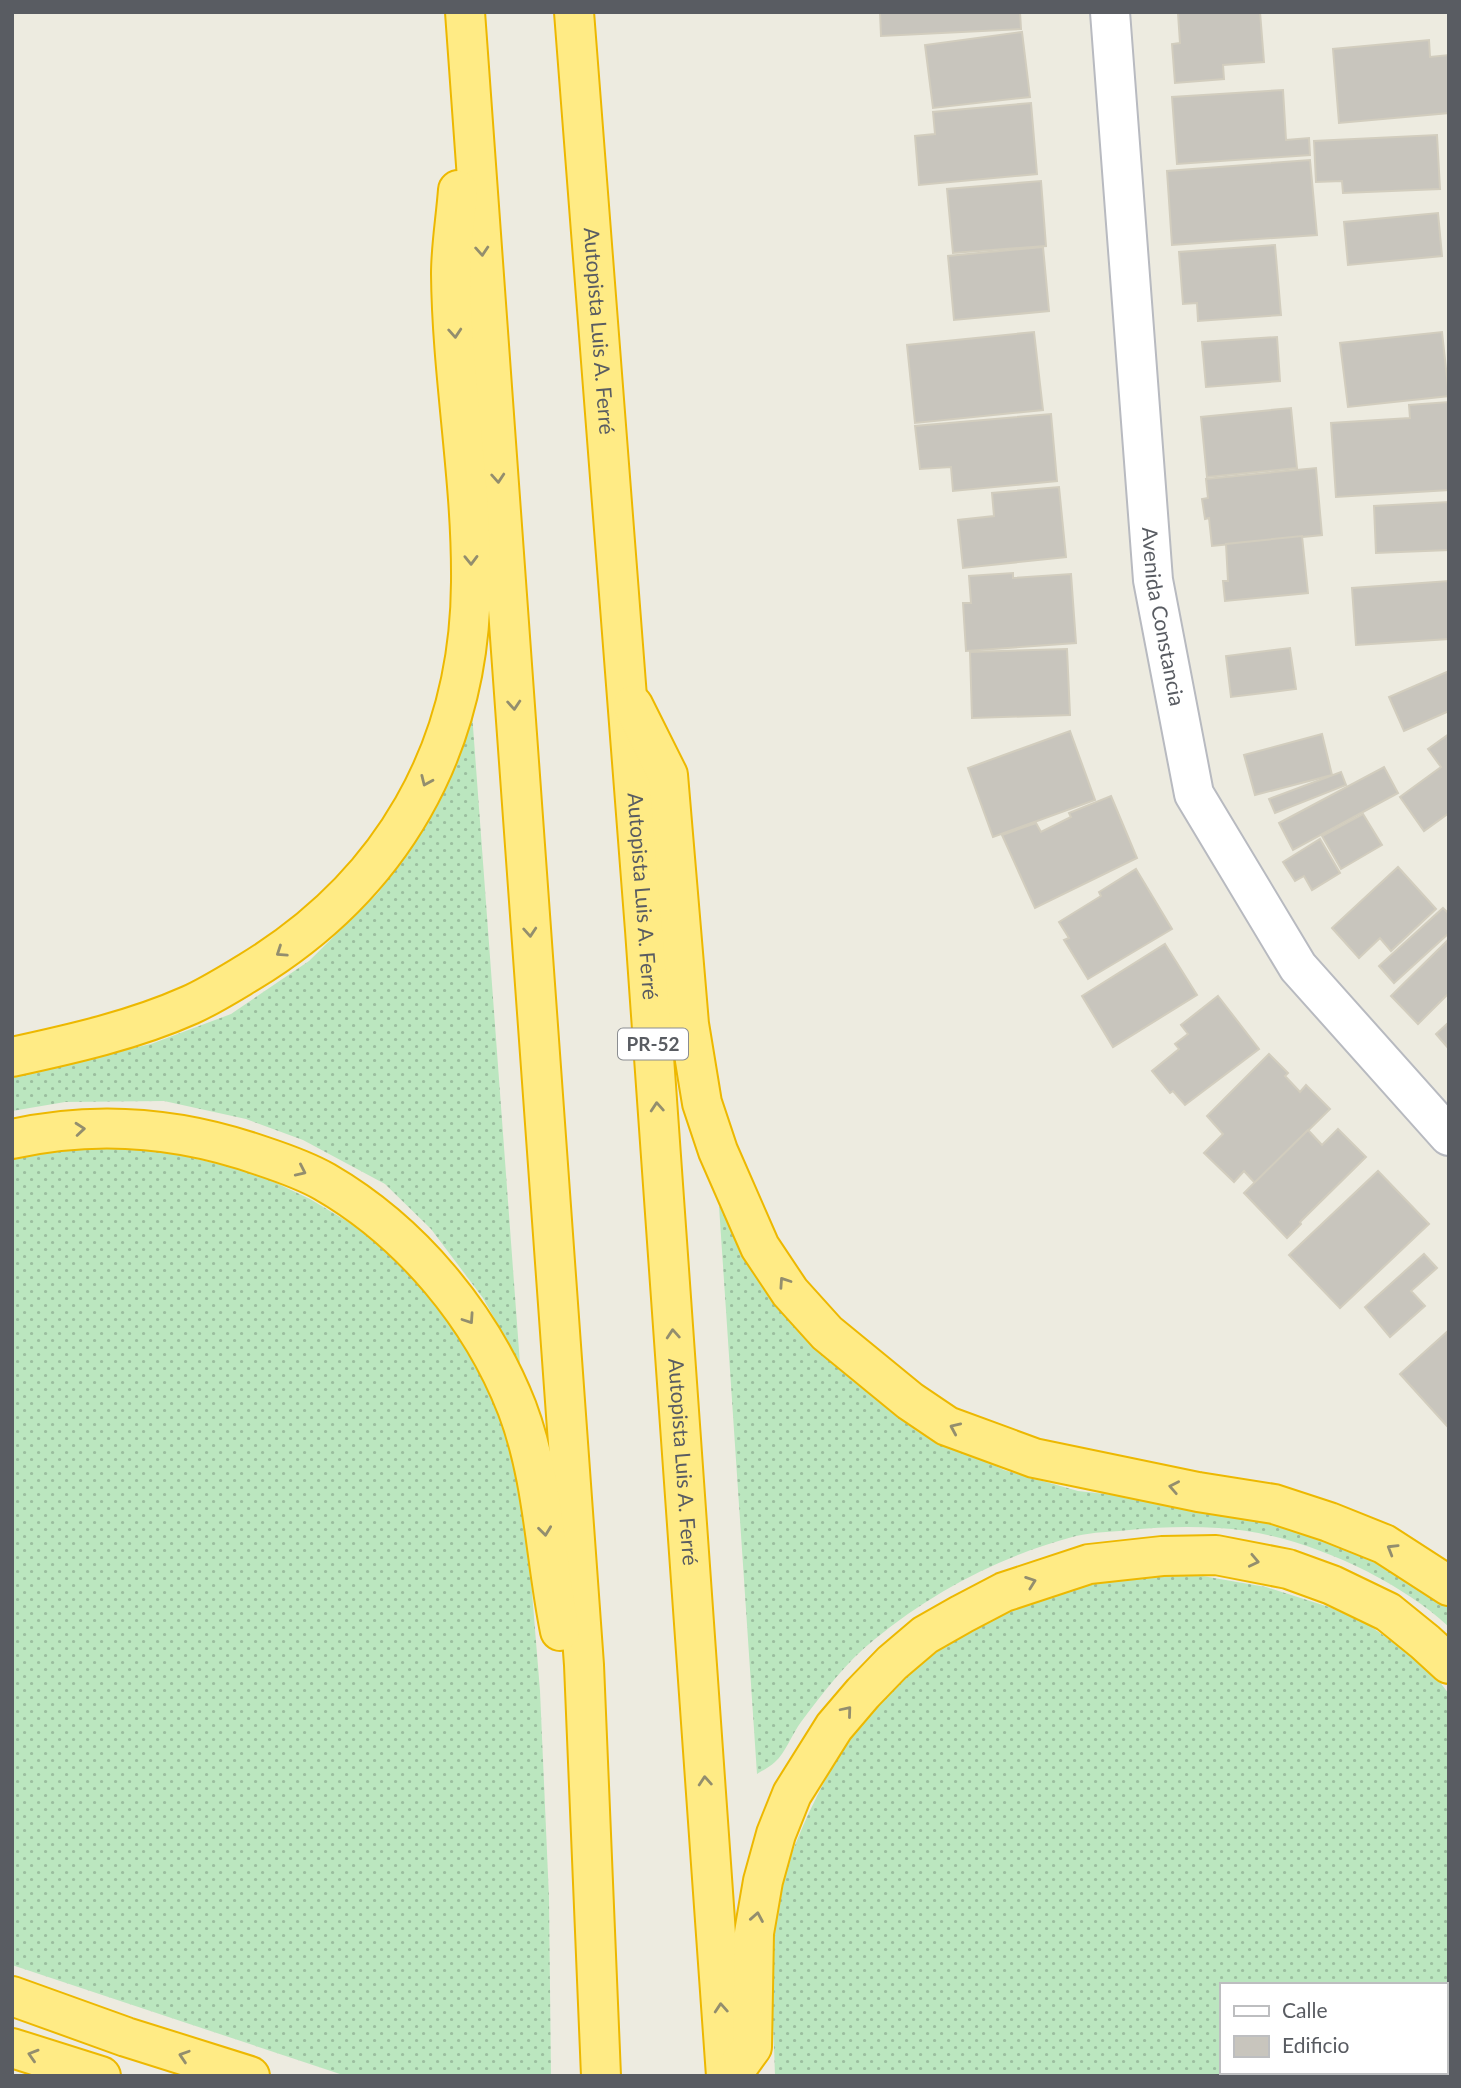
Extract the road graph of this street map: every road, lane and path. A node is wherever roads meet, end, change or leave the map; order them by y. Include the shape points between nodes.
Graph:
1 (465, 12) edge
2 (574, 12) edge
3 (1110, 12) edge
4 (469, 70) junction
5 (625, 690) junction
6 (12, 1057) edge
7 (1449, 1136) edge
8 (12, 1139) edge
9 (1449, 1587) edge
10 (1449, 1664) edge
11 (589, 1770) junction
12 (12, 1996) edge
13 (12, 2048) edge
14 (601, 2068) edge
15 (101, 2076) edge
16 (250, 2076) edge
17 (726, 2076) edge
18 (731, 2076) edge

1 - 4 highway
2 - 5 highway, Autopista Luis A. Ferré / PR-52
3 - 7 street, Avenida Constancia via 1153,580 1194,794 1298,967
4 -> 6 highway via 451,273 471,535 470,606 462,674 437,757 421,792 400,832 368,874 326,917 269,960 217,992 168,1014
4 -> 11 highway
9 -> 5 highway via 1384,1544 1274,1504 1034,1458 947,1426 827,1333 790,1292 760,1247 702,1103 689,1024 668,775
17 -> 5 highway, Autopista Luis A. Ferré / PR-52
8 -> 11 highway via 98,1128 148,1129 237,1147 325,1182 405,1243 439,1278 472,1322 499,1371 528,1443 540,1492 552,1591
18 -> 10 highway via 752,2046 754,1933 763,1881 792,1794 834,1727 892,1663 925,1635 1004,1592 1089,1564 1216,1555 1288,1569 1332,1585 1388,1612
11 - 14 highway
16 -> 12 highway
15 -> 13 highway

